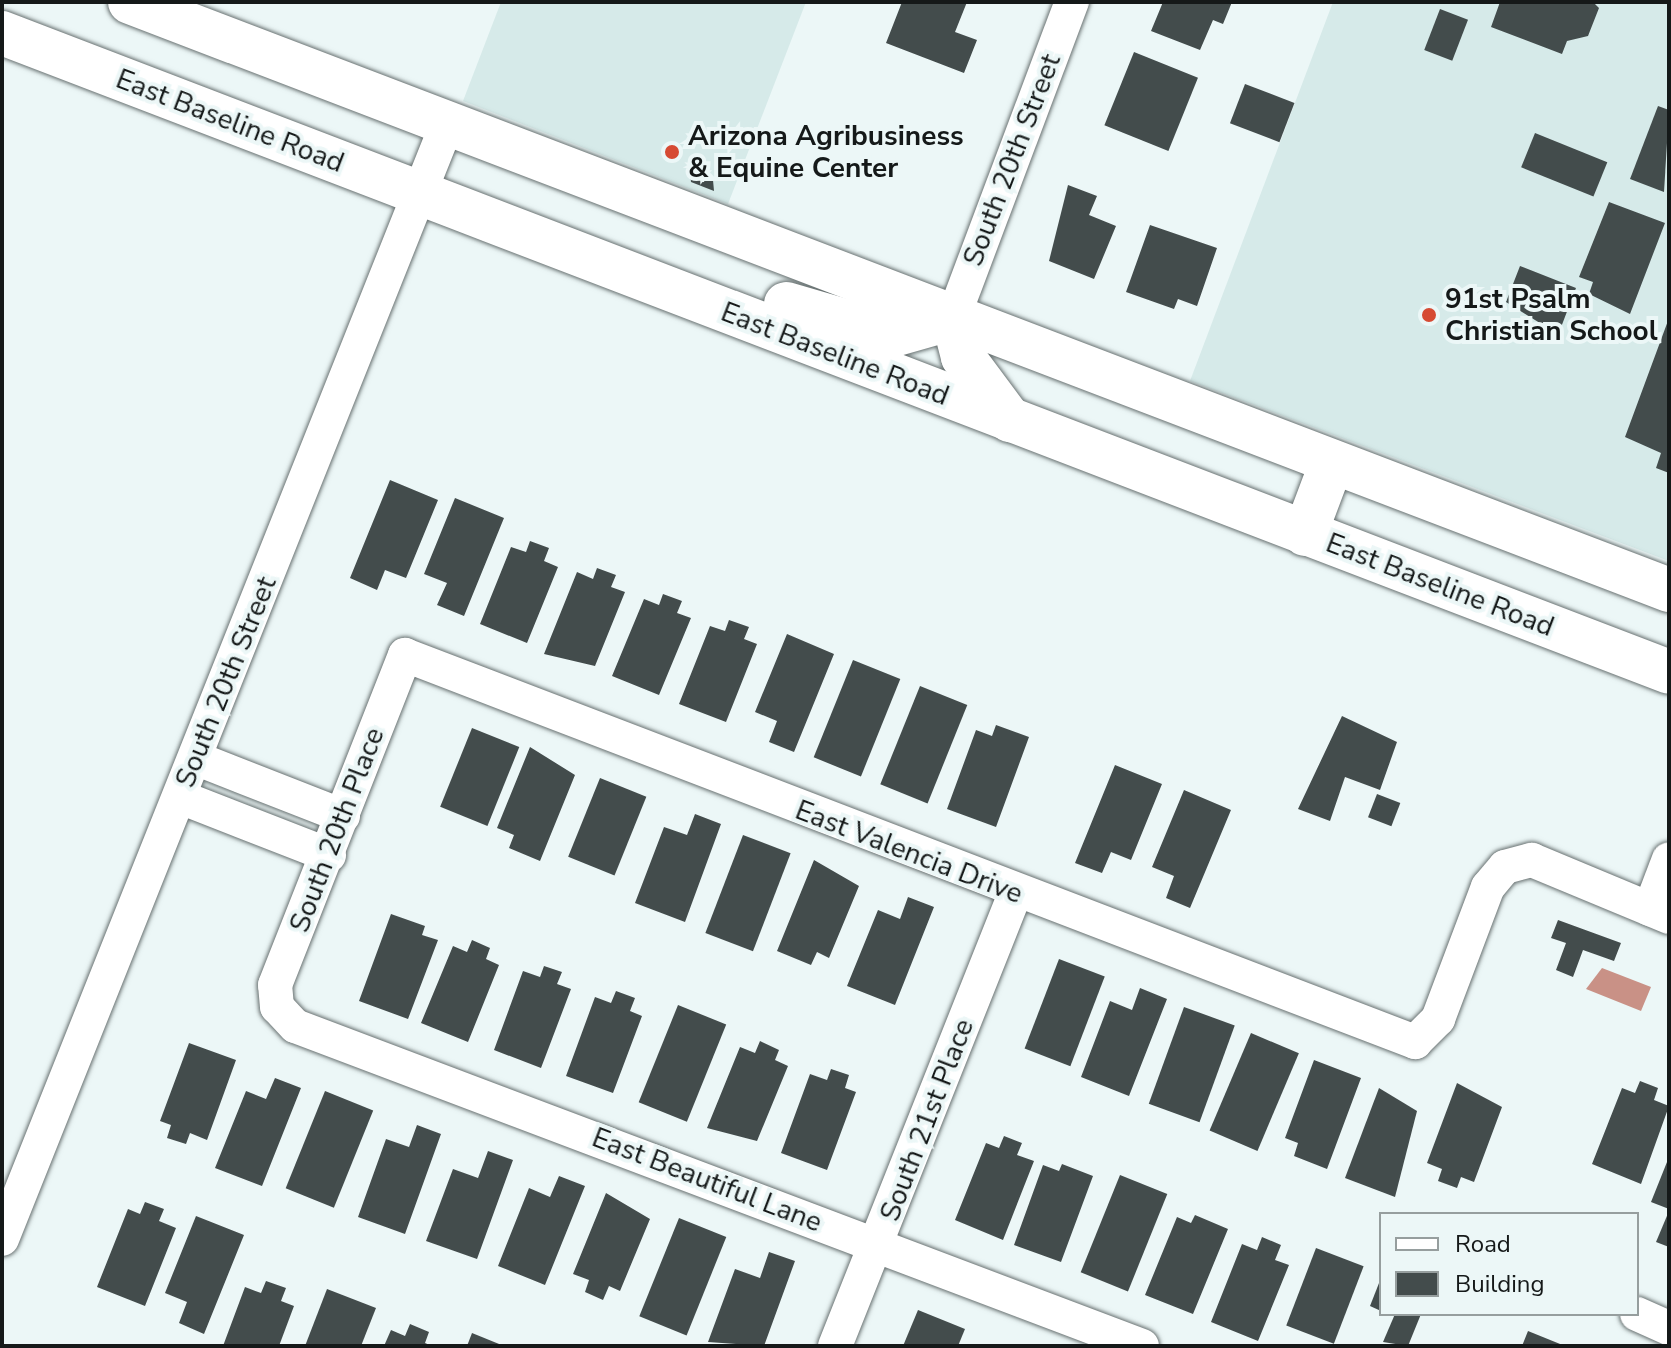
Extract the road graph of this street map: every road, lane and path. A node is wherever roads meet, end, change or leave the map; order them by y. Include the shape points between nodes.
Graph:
1 (130, 2) edge
2 (1072, 2) edge
3 (2, 33) edge
4 (447, 124) junction
5 (421, 193) junction
6 (607, 266) junction
7 (953, 318) junction
8 (1010, 420) junction
9 (1332, 462) junction
10 (1305, 534) junction
11 (1669, 590) edge
12 (405, 655) joint
13 (1669, 672) edge
14 (195, 758) junction
15 (180, 797) junction
16 (343, 816) junction
17 (329, 855) junction
18 (1669, 859) edge
19 (1015, 893) junction
20 (1659, 913) edge
21 (277, 1007) joint
22 (2, 1239) edge
23 (879, 1245) junction
24 (1639, 1315) edge
25 (1669, 1328) edge
26 (835, 1346) edge
27 (1142, 1346) edge

1 - 4 main road
2 - 7 street, South 20th Street
3 - 5 main road, East Baseline Road
4 - 5 street, South 20th Street
4 - 7 main road
5 - 6 main road, East Baseline Road
5 - 14 street, South 20th Street
6 - 7 main road via 704,274 876,333 914,332
6 - 8 main road, East Baseline Road
7 - 8 main road via 967,364
7 - 9 main road
8 - 10 main road, East Baseline Road
9 - 10 main road
9 - 11 main road
10 - 13 main road, East Baseline Road
12 - 16 street, South 20th Place
12 - 19 street, East Valencia Drive
14 - 15 street, South 20th Street
14 - 16 street
15 - 17 street
15 - 22 street, South 20th Street
16 - 17 street, South 20th Place
17 - 21 street, South 20th Place via 275,985
18 - 20 street
19 - 20 street, East Valencia Drive via 1415,1042 1438,1019 1488,887 1505,867 1532,860
19 - 23 street, South 21st Place
21 - 23 street, East Beautiful Lane via 295,1026
23 - 26 street, South 21st Place
23 - 27 street, East Beautiful Lane
24 - 25 street

